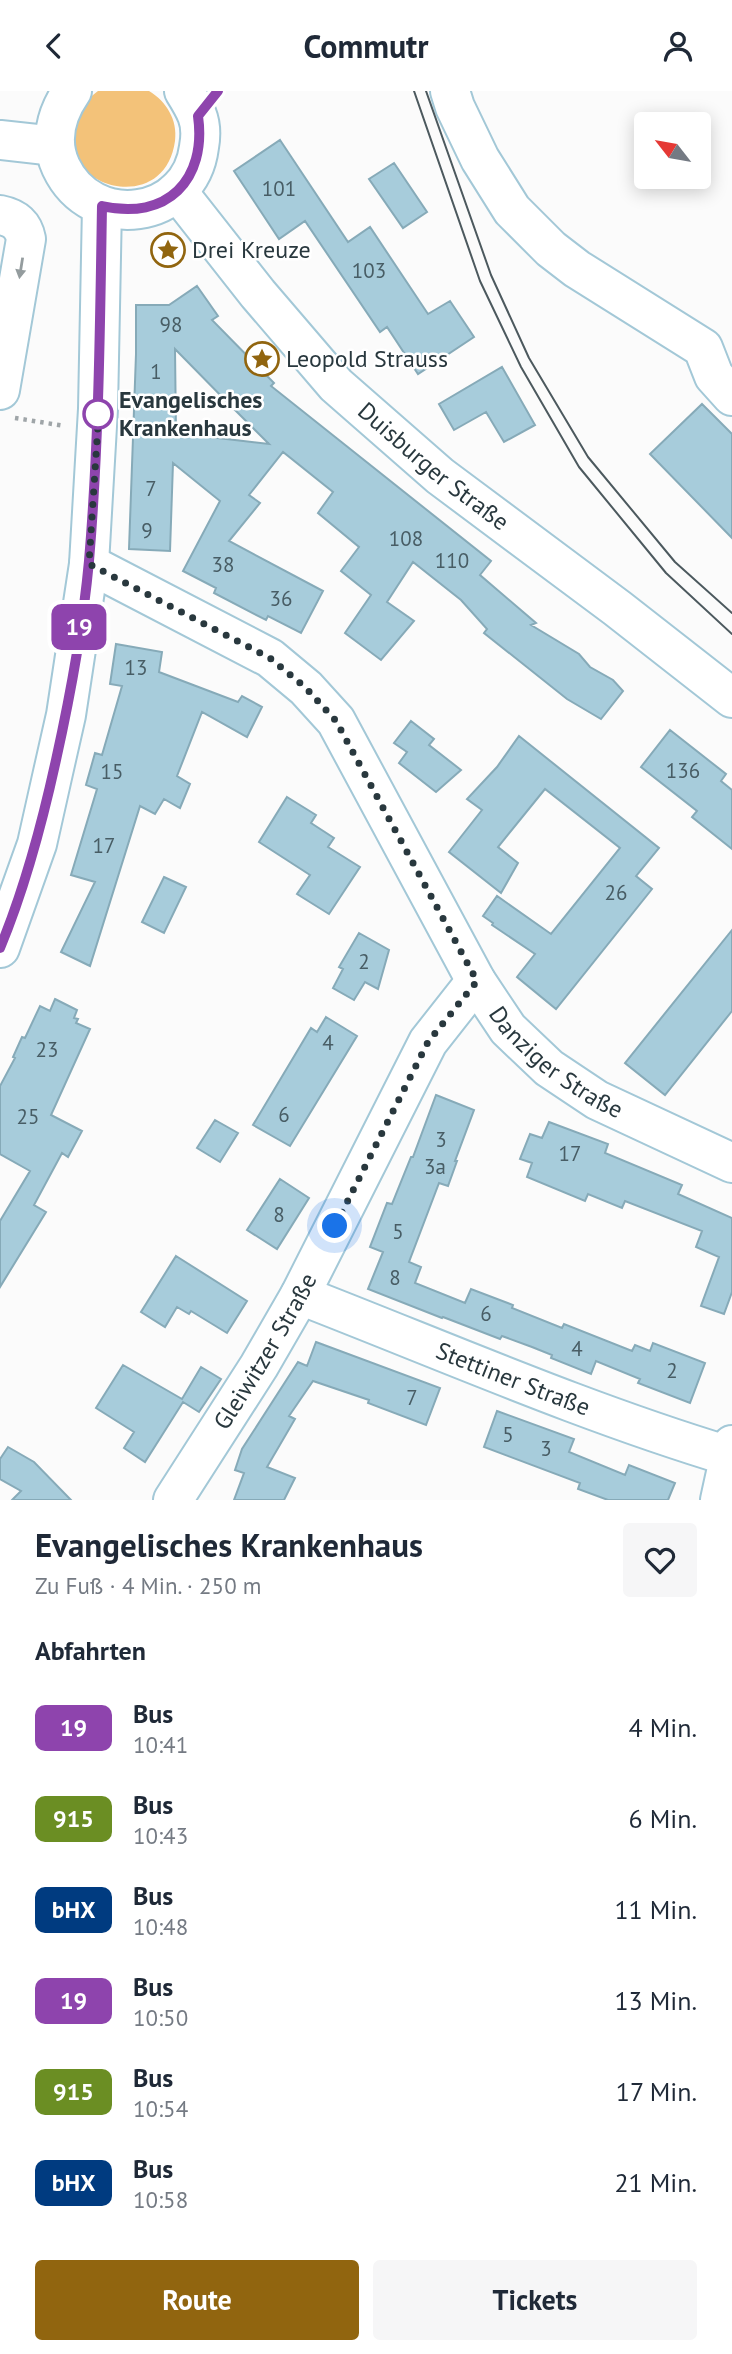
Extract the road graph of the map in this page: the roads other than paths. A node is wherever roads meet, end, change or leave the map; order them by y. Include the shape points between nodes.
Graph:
1 (72, 91) edge
2 (450, 91) edge
3 (200, 99) edge
4 (0, 140) edge
5 (55, 146) junction
6 (177, 191) junction
7 (102, 206) junction
8 (0, 215) edge
9 (732, 395) edge
10 (6, 404) edge
11 (89, 564) junction
12 (732, 698) edge
13 (0, 948) edge
14 (477, 981) junction
15 (732, 1163) edge
16 (300, 1294) junction
17 (730, 1450) edge
18 (173, 1500) edge
19 (720, 1500) edge

1 - 5 street via 62,105
2 - 9 street via 480,159 512,210 577,269 703,348 714,376
3 - 6 street via 198,156
4 - 5 street
5 - 7 street via 66,176 82,194
6 - 7 street via 150,207
6 - 12 street, Duisburger Straße via 336,385 440,476
7 - 11 street
8 -> 10 street via 17,221 26,239
11 - 13 street via 66,715 37,844
11 - 14 street, Danziger Straße via 270,658 306,688 336,721
14 - 15 street, Danziger Straße via 508,1029 549,1068 597,1100
14 - 16 street, Gleiwitzer Straße via 428,1042
16 - 17 street, Stettiner Straße via 675,1440
16 - 18 street, Gleiwitzer Straße
17 - 19 street

